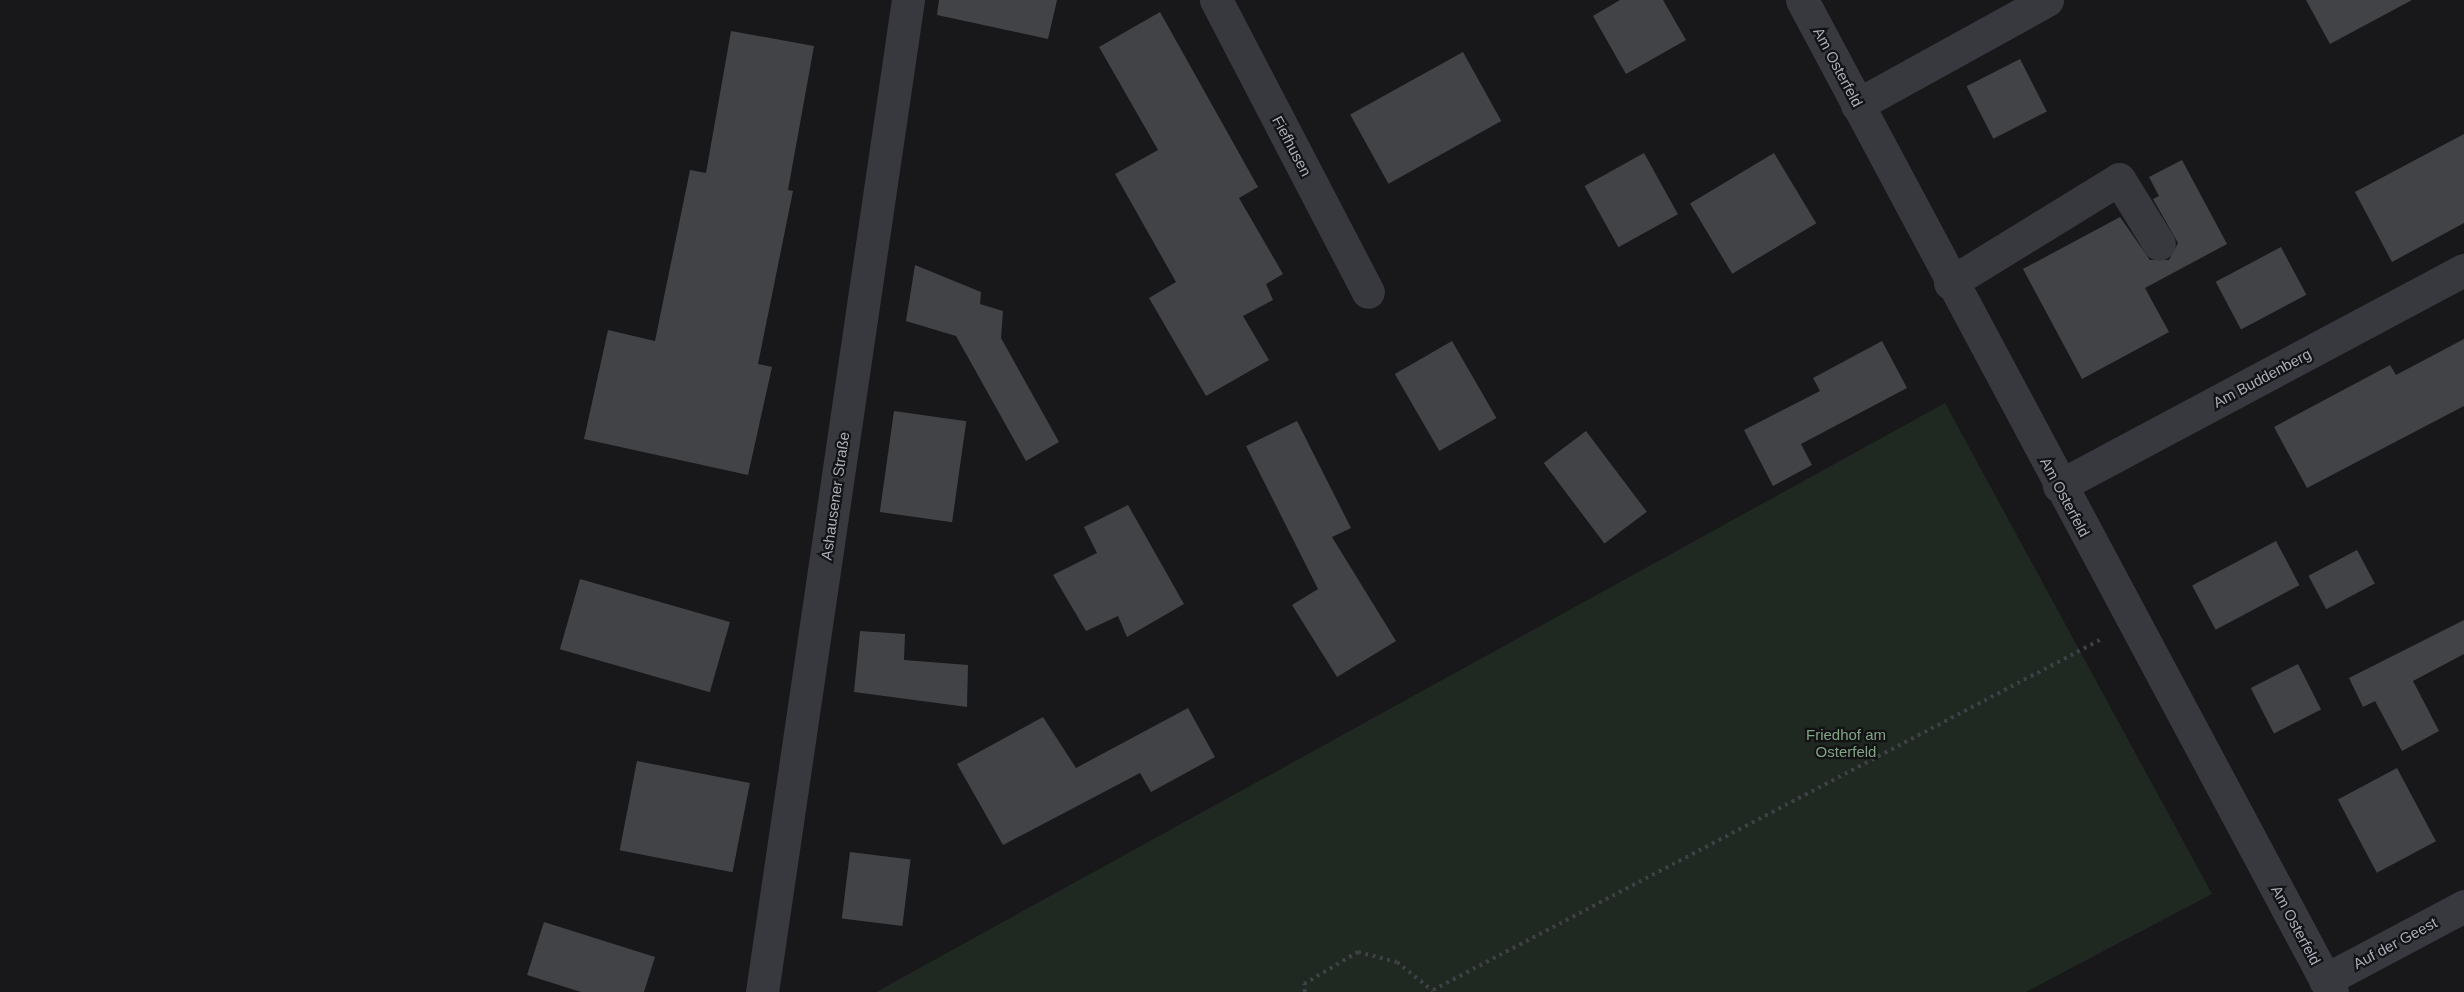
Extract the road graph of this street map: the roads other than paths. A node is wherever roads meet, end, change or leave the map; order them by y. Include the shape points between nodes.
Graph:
1 (908, 0) edge
2 (1216, 0) edge
3 (1802, 0) edge
4 (2047, 0) edge
5 (1857, 105) junction
6 (2158, 244) dead end
7 (2464, 270) edge
8 (1950, 283) junction
9 (1368, 292) dead end
10 (2060, 486) junction
11 (2464, 906) edge
12 (2328, 986) edge
13 (762, 992) edge

1 - 13 street, Ashausener Straße
2 - 9 street, Fiefhusen
3 - 5 street, Am Osterfeld
4 - 5 street
5 - 8 street, Am Osterfeld
6 - 8 street via 2120,179
7 - 10 street, Am Buddenberg
8 - 10 street, Am Osterfeld
10 - 12 street, Am Osterfeld
11 - 12 street, Auf der Geest

